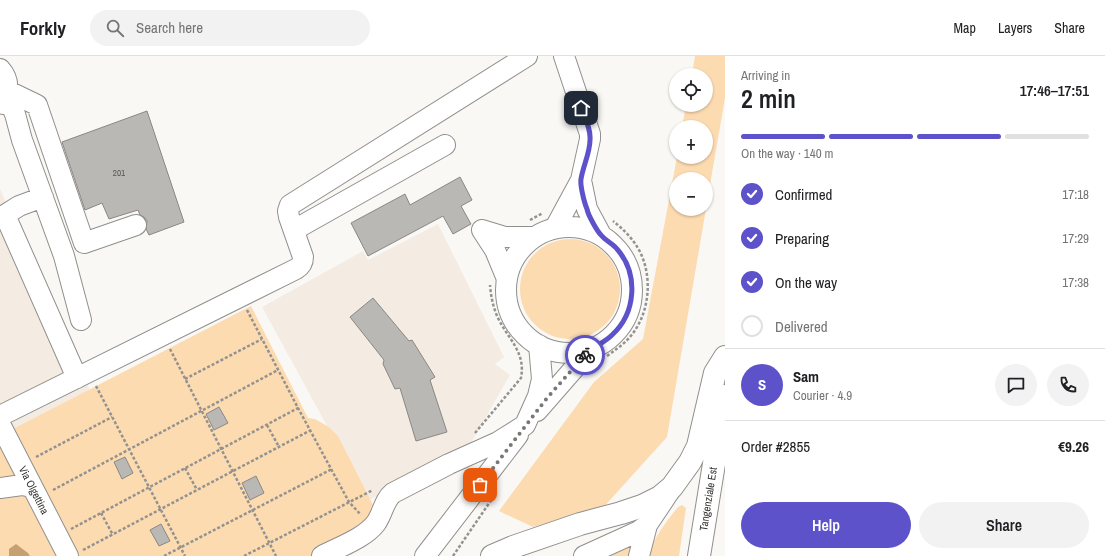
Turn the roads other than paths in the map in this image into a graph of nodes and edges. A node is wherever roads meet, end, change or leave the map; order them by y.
1 (527, 56) edge
2 (564, 56) edge
3 (3, 83) edge
4 (0, 115) edge
5 (22, 140) junction
6 (445, 145) dead end
7 (581, 180) junction
8 (42, 197) junction
9 (2, 216) edge
10 (550, 220) junction
11 (136, 226) dead end
12 (531, 229) junction
13 (294, 230) junction
14 (601, 235) junction
15 (498, 280) junction
16 (81, 320) dead end
17 (539, 345) junction
18 (592, 348) junction
19 (725, 356) edge
20 (86, 381) junction
21 (725, 396) edge
22 (0, 418) edge
23 (0, 424) edge
24 (525, 425) junction
25 (672, 487) junction
26 (0, 488) edge
27 (41, 489) junction
28 (647, 525) junction
29 (76, 551) edge
30 (322, 556) edge
31 (425, 556) edge
32 (492, 556) edge
33 (584, 556) edge
34 (639, 556) edge
35 (698, 556) edge

1 - 13 street
2 - 7 street
3 - 5 street
3 - 11 street
4 - 5 street
5 - 8 street
6 - 13 street
7 - 10 street
7 - 14 street
8 - 9 street
8 - 16 street
9 - 20 street
10 - 12 street
10 - 14 street
12 - 15 street
12 - 15 street
13 - 20 street
14 - 18 street
15 - 17 street
17 - 18 street
17 - 24 street
18 - 24 street
19 - 25 highway
20 - 22 street
21 - 35 highway, Tangenziale Est
23 - 27 street, Via Olgettina
24 - 30 street
24 - 31 street
25 - 28 street
25 - 32 highway
26 - 27 street
27 - 29 street, Via Olgettina
28 - 33 street
28 - 34 street

